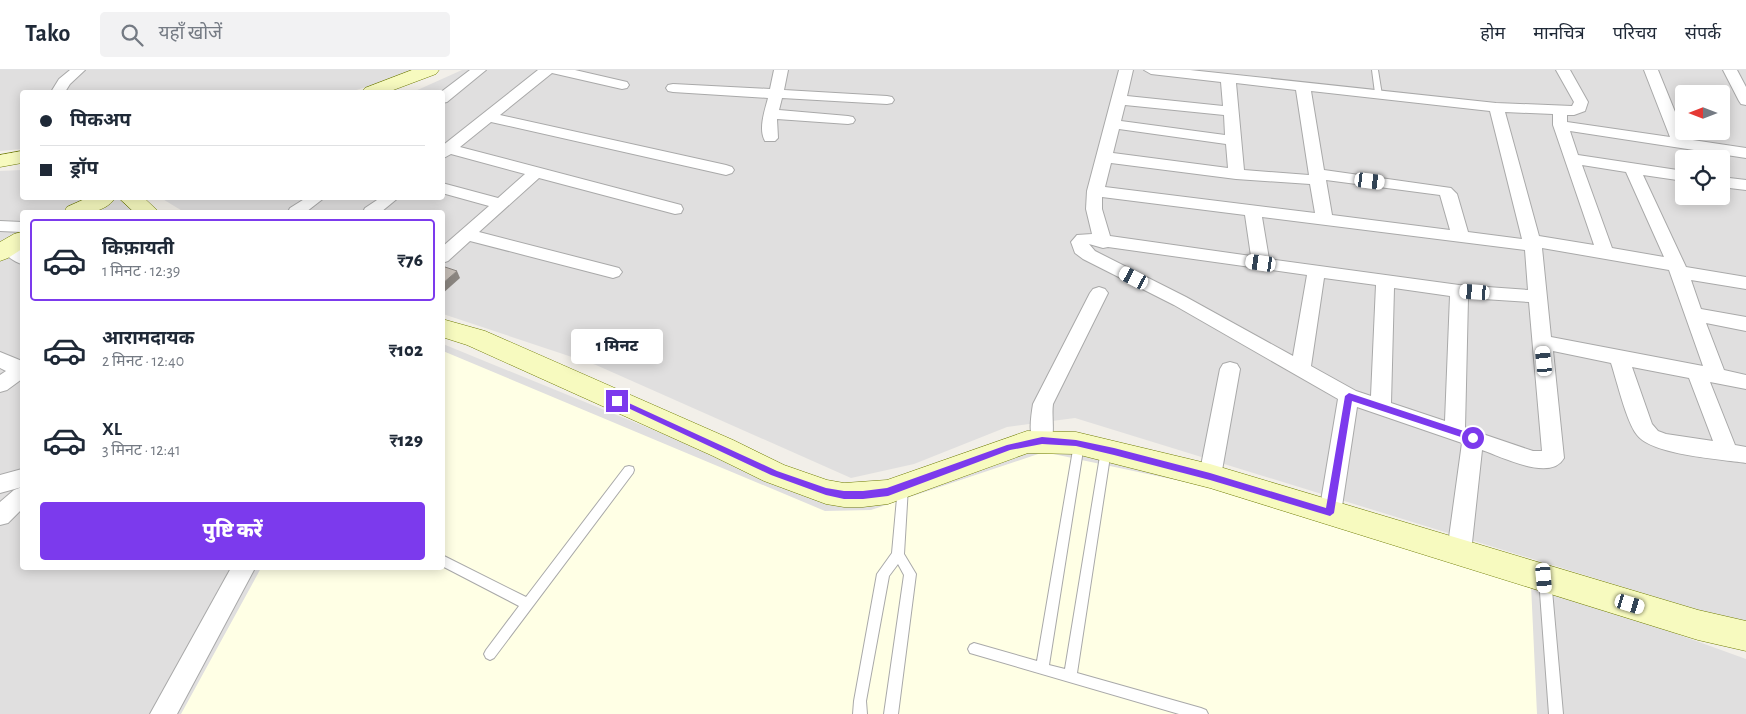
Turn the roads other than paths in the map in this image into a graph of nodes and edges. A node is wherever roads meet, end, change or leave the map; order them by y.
1 (78, 70) edge
2 (429, 70) edge
3 (450, 70) edge
4 (479, 70) edge
5 (547, 70) edge
6 (557, 70) edge
7 (781, 70) edge
8 (1126, 70) edge
9 (1152, 70) edge
10 (1375, 70) edge
11 (1563, 70) edge
12 (1651, 70) edge
13 (1730, 70) edge
14 (1228, 78) junction
15 (622, 85) dead end
16 (1303, 86) junction
17 (673, 88) dead end
18 (59, 90) edge
19 (377, 90) edge
20 (403, 90) edge
21 (1379, 93) junction
22 (776, 94) junction
23 (445, 97) edge
24 (886, 100) dead end
25 (1120, 100) junction
26 (1746, 101) edge
27 (1496, 107) junction
28 (1229, 111) junction
29 (771, 114) junction
30 (490, 117) junction
31 (1560, 119) junction
32 (848, 120) dead end
33 (1112, 124) junction
34 (770, 138) dead end
35 (1232, 140) junction
36 (1680, 143) junction
37 (446, 152) edge
38 (1746, 153) edge
39 (1104, 157) junction
40 (1572, 159) junction
41 (1633, 169) junction
42 (726, 170) dead end
43 (535, 173) junction
44 (1236, 174) junction
45 (1675, 175) edge
46 (1318, 177) junction
47 (1730, 183) edge
48 (1746, 185) edge
49 (445, 189) edge
50 (1095, 191) junction
51 (100, 200) edge
52 (133, 200) edge
53 (313, 200) edge
54 (387, 200) edge
55 (501, 204) junction
56 (675, 209) dead end
57 (79, 210) edge
58 (145, 210) edge
59 (299, 210) edge
60 (374, 210) edge
61 (1253, 212) junction
62 (1324, 220) junction
63 (20, 230) edge
64 (468, 235) junction
65 (1460, 236) junction
66 (1103, 243) junction
67 (1531, 243) junction
68 (11, 245) edge
69 (1605, 253) junction
70 (445, 254) edge
71 (1261, 263) junction
72 (1677, 268) junction
73 (613, 272) dead end
74 (1316, 272) junction
75 (1385, 281) junction
76 (1746, 283) edge
77 (1459, 291) junction
78 (1099, 293) dead end
79 (1539, 297) junction
80 (1694, 314) junction
81 (1746, 324) edge
82 (445, 329) edge
83 (1542, 342) junction
84 (1619, 356) junction
85 (0, 359) edge
86 (20, 368) edge
87 (1301, 368) junction
88 (1230, 369) dead end
89 (20, 370) edge
90 (1707, 374) junction
91 (1746, 382) edge
92 (0, 385) edge
93 (1349, 396) junction
94 (1381, 407) junction
95 (1464, 434) junction
96 (1042, 441) junction
97 (1092, 447) junction
98 (1736, 453) edge
99 (629, 470) dead end
100 (1210, 476) junction
101 (20, 479) edge
102 (0, 484) edge
103 (903, 486) junction
104 (20, 498) edge
105 (1330, 513) junction
106 (0, 516) edge
107 (1459, 552) junction
108 (898, 554) junction
109 (445, 562) edge
110 (242, 570) edge
111 (1544, 578) junction
112 (528, 604) junction
113 (1746, 636) edge
114 (974, 649) dead end
115 (490, 654) dead end
116 (1042, 669) junction
117 (1070, 677) junction
118 (163, 714) edge
119 (860, 714) edge
120 (891, 714) edge
121 (1201, 714) edge
122 (1556, 714) edge

1 - 18 street
2 - 19 street
3 - 20 street
4 - 23 street
5 - 30 street
6 - 15 street
7 - 22 street
8 - 25 street
9 - 14 street
10 - 21 lane
11 - 31 street
12 - 36 street
13 - 26 street
14 - 16 street
14 - 28 street
16 - 21 street
16 - 46 street
17 - 22 street
21 - 27 street
22 - 24 street
22 - 29 street
25 - 28 street
25 - 33 street
27 - 31 street
27 - 67 street
28 - 35 street
29 - 32 street
29 - 34 street
30 - 37 street
30 - 42 street
31 - 36 street
31 - 40 street
33 - 35 street
33 - 39 street
35 - 44 street
36 - 38 street
37 - 43 street
39 - 44 street
39 - 50 street
40 - 41 street
40 - 69 street
41 - 45 street
41 - 72 street
43 - 55 street
43 - 56 street
44 - 46 street
46 - 62 street
46 - 65 street
47 - 48 street
49 - 55 street
50 - 61 street
50 - 66 street
51 - 57 street
52 - 58 street
53 - 59 street
54 - 60 street
55 - 64 street
61 - 62 street
61 - 71 street
62 - 65 street
63 - 68 street
64 - 70 street
64 - 73 street
65 - 67 street
66 - 71 street
66 - 87 street
67 - 69 street
67 - 79 street
69 - 72 street
71 - 74 street
72 - 76 street
72 - 80 street
74 - 75 street
74 - 87 street
75 - 77 street
75 - 94 street
77 - 79 street
77 - 95 street
78 - 96 street
79 - 83 street
80 - 81 street
80 - 90 street
82 - 103 street
83 - 84 street
83 - 95 street
84 - 90 street
84 - 98 street
85 - 86 street
87 - 93 street
88 - 100 street
89 - 92 street
90 - 91 street
90 - 98 street
93 - 94 street
93 - 105 street
94 - 95 street
95 - 107 street
96 - 97 street
96 - 103 street
97 - 100 street
97 - 116 lane
97 - 117 lane
99 - 112 lane
100 - 105 street
101 - 102 street
103 - 108 lane
104 - 106 street
105 - 107 street
107 - 111 street
108 - 119 lane
108 - 120 lane
109 - 112 lane
110 - 118 street
111 - 113 street
111 - 122 lane
112 - 115 lane
114 - 116 lane
116 - 117 lane
117 - 121 lane

